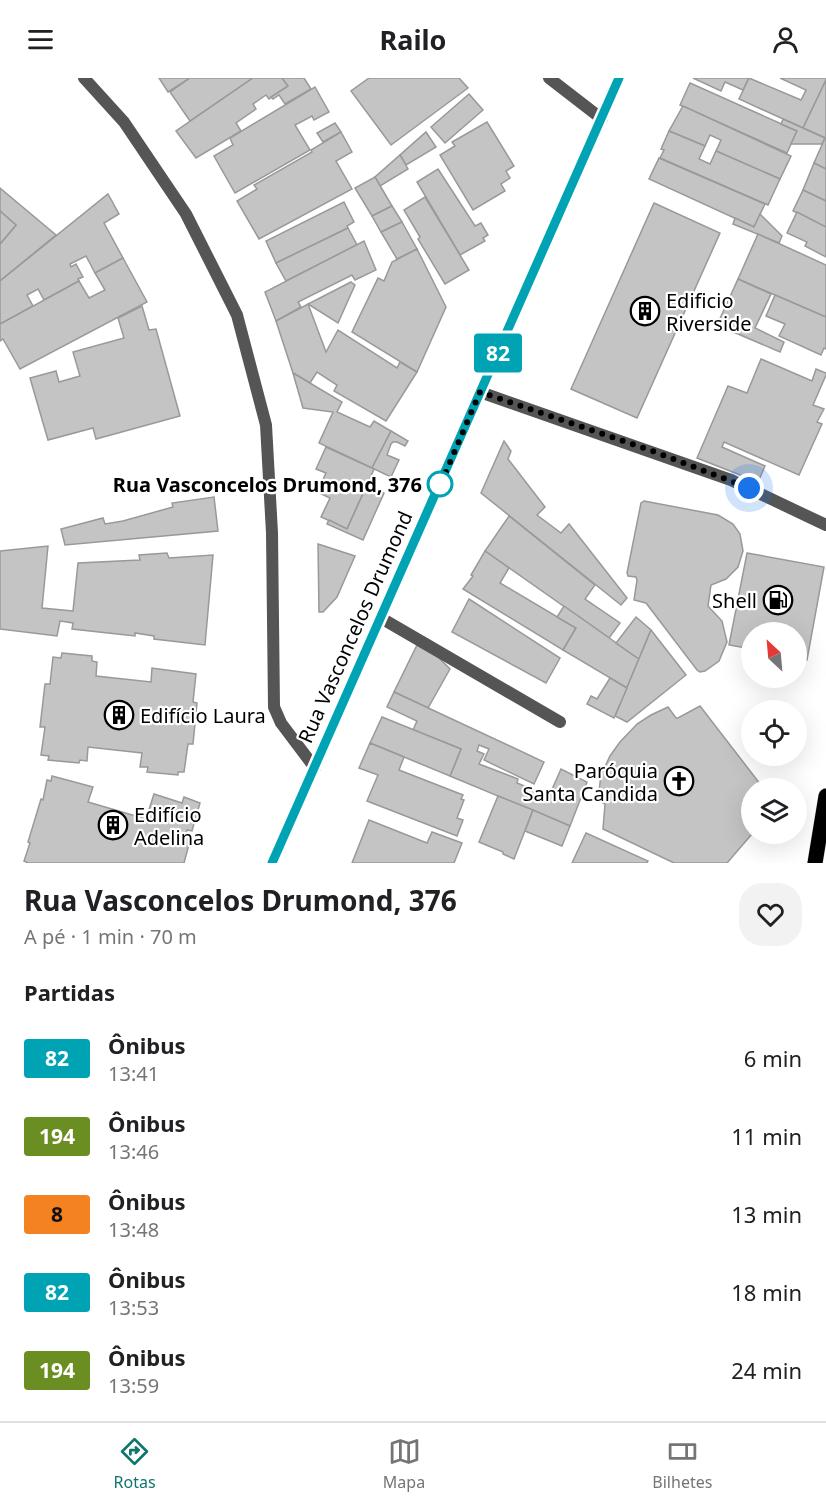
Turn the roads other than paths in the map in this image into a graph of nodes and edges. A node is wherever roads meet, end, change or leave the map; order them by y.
1 (84, 78) edge
2 (549, 78) edge
3 (619, 78) edge
4 (602, 119) junction
5 (480, 392) junction
6 (826, 525) edge
7 (381, 618) junction
8 (560, 722) dead end
9 (315, 768) junction
10 (826, 796) edge
11 (272, 863) edge
12 (815, 863) edge

1 - 9 street
2 - 4 street
3 - 4 street, Rua Vasconcelos Drumond
4 - 5 street, Rua Vasconcelos Drumond
5 - 6 street
5 - 7 street, Rua Vasconcelos Drumond
7 - 8 street
7 - 9 street, Rua Vasconcelos Drumond
9 - 11 street, Rua Vasconcelos Drumond
10 - 12 main road

